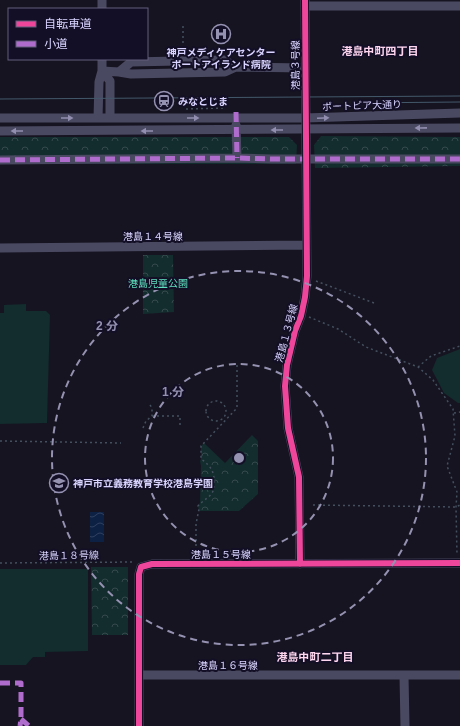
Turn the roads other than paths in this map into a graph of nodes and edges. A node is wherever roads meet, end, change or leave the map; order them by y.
1 (305, 3) edge
2 (460, 6) edge
3 (102, 60) edge
4 (305, 68) junction
5 (102, 71) junction
6 (236, 112) dead end
7 (460, 113) edge
8 (0, 118) edge
9 (98, 118) junction
10 (110, 118) junction
11 (305, 118) junction
12 (460, 128) edge
13 (305, 130) junction
14 (0, 131) edge
15 (237, 158) junction
16 (460, 159) edge
17 (0, 160) edge
18 (306, 245) junction
19 (0, 248) edge
20 (458, 563) edge
21 (300, 564) junction
22 (140, 676) junction
23 (404, 676) junction
24 (460, 676) edge
25 (139, 726) edge
26 (405, 726) edge

1 - 2 street
1 - 4 street, 港島３号線
3 - 5 street
4 - 5 street
4 - 11 street, 港島３号線
5 - 9 street
5 - 10 street
6 - 15 street
11 -> 7 street, ポートピア大通り
8 -> 9 street, ポートピア大通り
9 - 10 street, ポートピア大通り
10 -> 11 street, ポートピア大通り
11 - 13 street, 港島３号線
12 -> 13 street
13 -> 14 street
13 - 18 street, 港島１３号線
15 - 16 street
15 - 17 street
18 - 19 street, 港島１４号線
18 - 21 street, 港島１３号線
20 - 21 street, 港島１５号線
21 - 22 street, 港島１５号線
22 - 23 street, 港島１６号線
22 - 25 street, 港島１５号線
23 - 24 street, 港島１６号線
23 - 26 street

